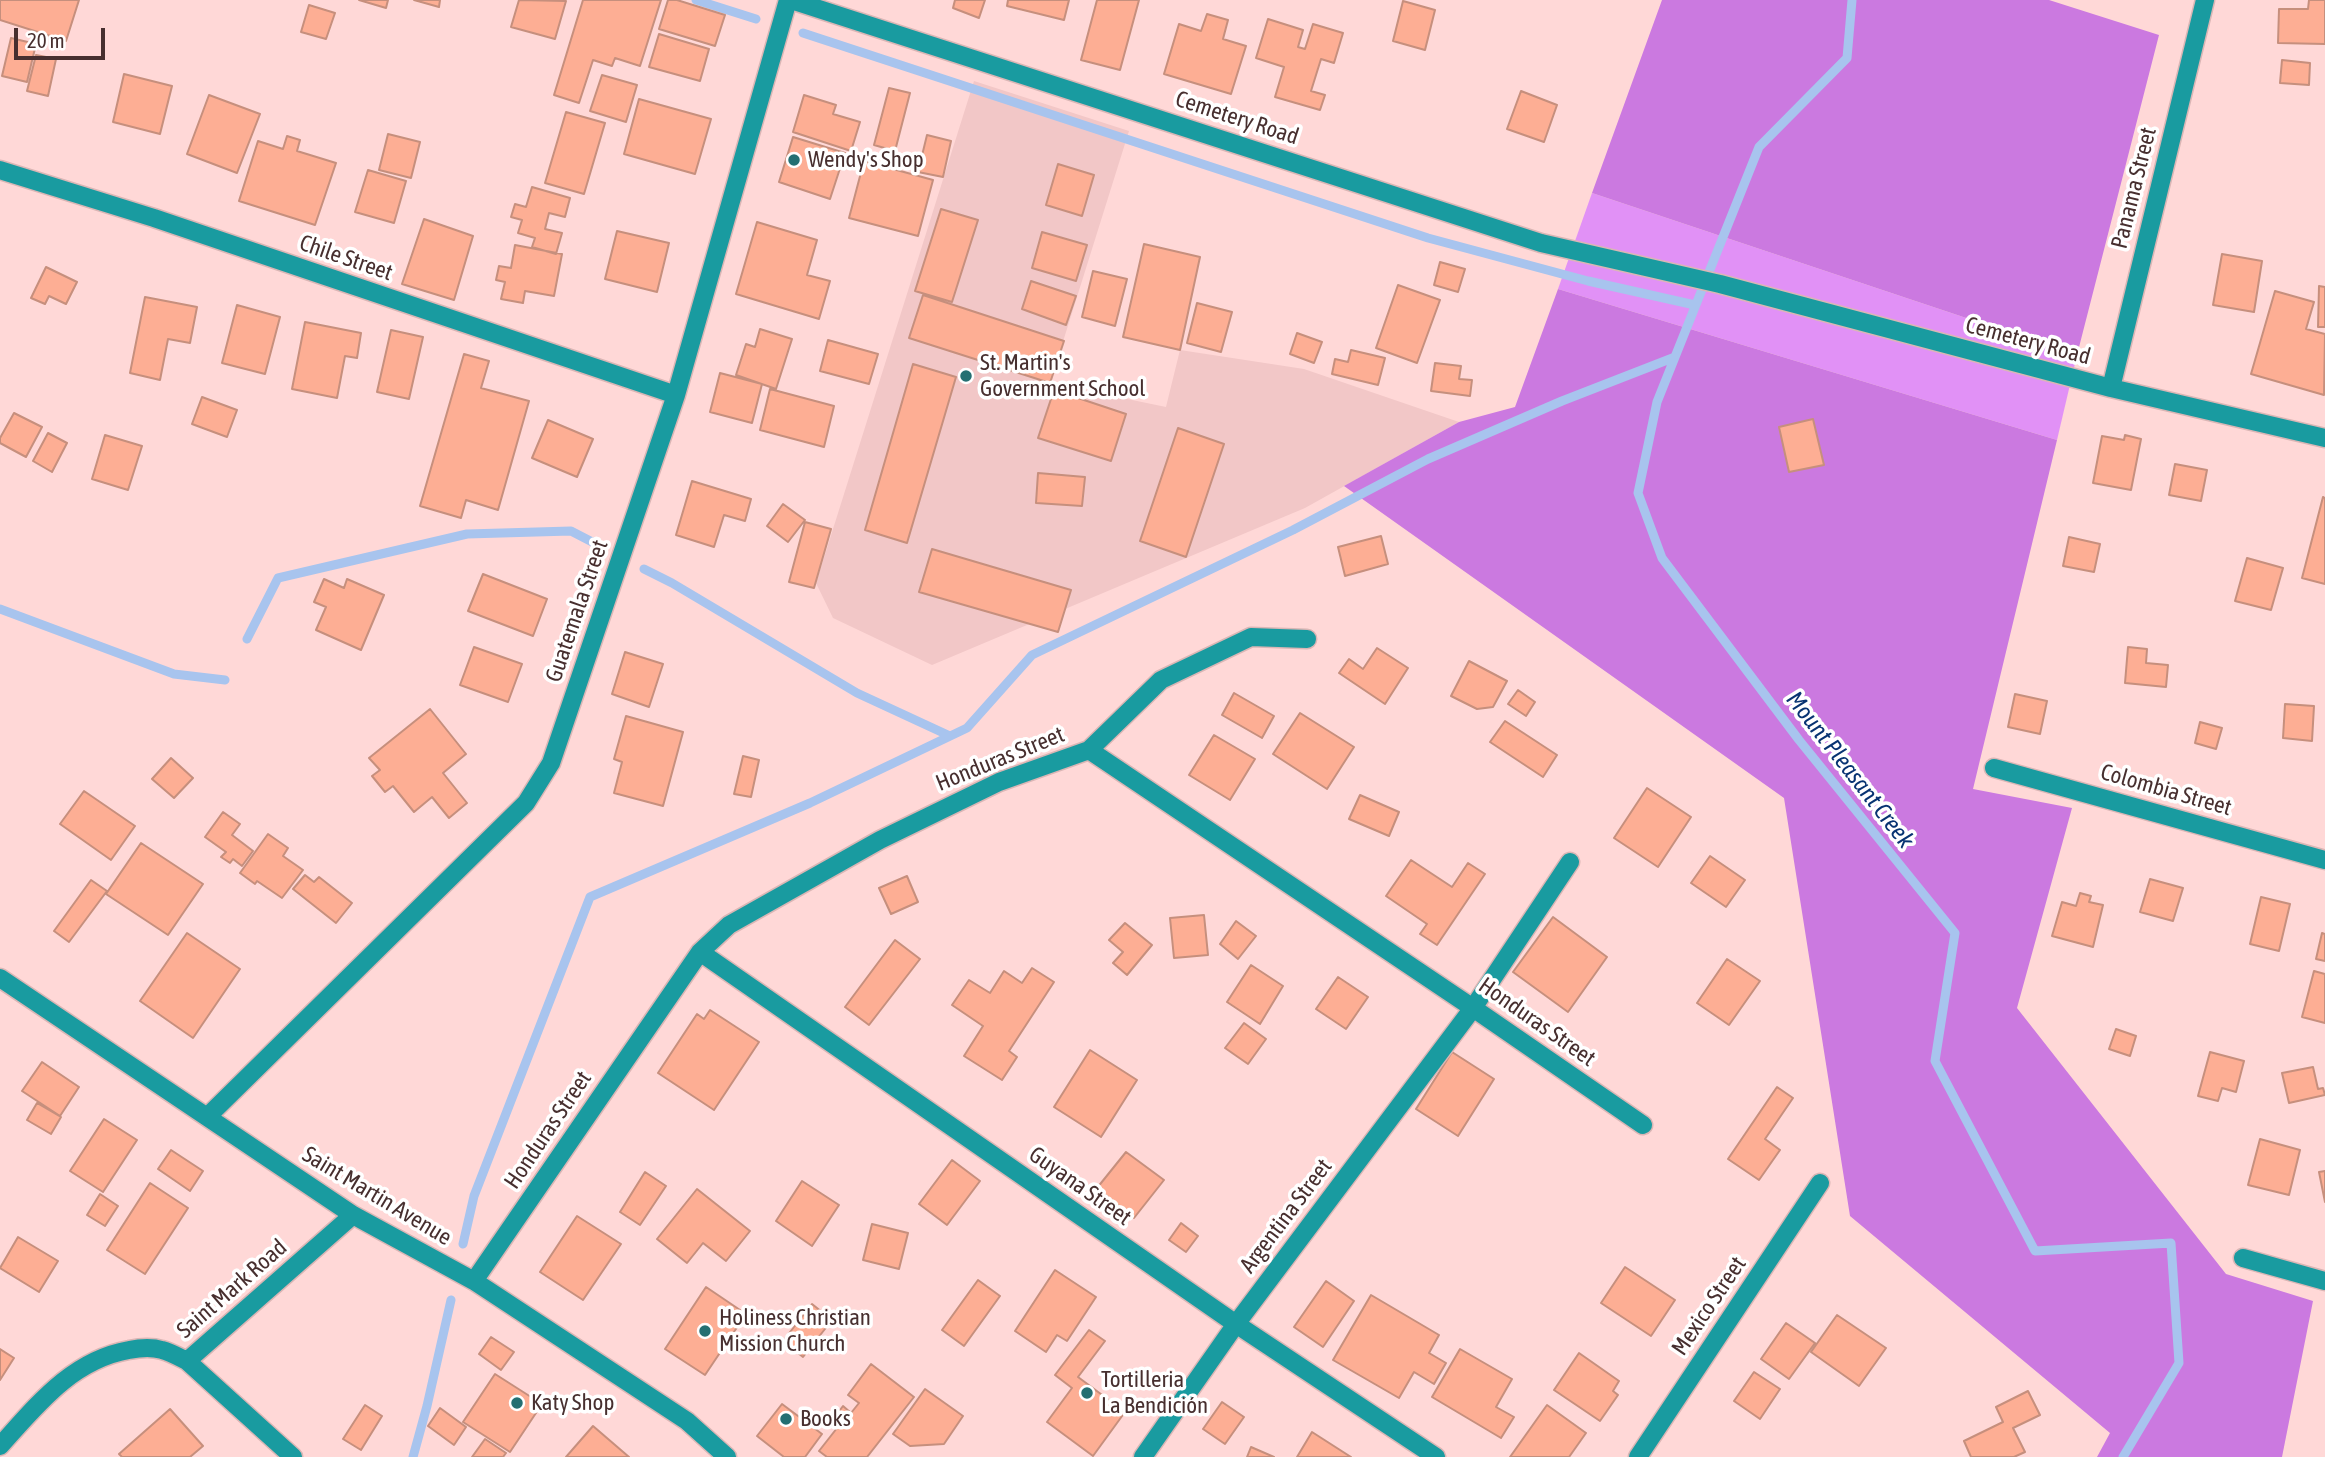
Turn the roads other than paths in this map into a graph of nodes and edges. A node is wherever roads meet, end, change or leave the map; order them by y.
1 (789, 0) edge
2 (2205, 0) edge
3 (0, 170) edge
4 (2110, 388) junction
5 (676, 395) junction
6 (2325, 439) edge
7 (1307, 639) dead end
8 (1088, 750) junction
9 (1994, 768) dead end
10 (2325, 860) edge
11 (1570, 862) dead end
12 (700, 952) junction
13 (0, 978) edge
14 (1473, 1007) junction
15 (207, 1117) junction
16 (1643, 1125) dead end
17 (1820, 1182) dead end
18 (353, 1215) junction
19 (2243, 1258) dead end
20 (2325, 1280) edge
21 (474, 1281) junction
22 (1236, 1324) junction
23 (187, 1361) junction
24 (0, 1446) edge
25 (293, 1457) edge
26 (727, 1457) edge
27 (1143, 1457) edge
28 (1436, 1457) edge
29 (1638, 1457) edge

1 - 4 street, Cemetery Road
1 - 5 street, Guatemala Street
2 - 4 street, Panama Street
3 - 5 street, Chile Street
4 - 6 street, Cemetery Road
5 - 15 street, Guatemala Street
7 - 8 street
8 - 12 street, Honduras Street
8 - 14 street, Honduras Street
9 - 10 street, Colombia Street
11 - 14 street, Argentina Street
12 - 21 street, Honduras Street
12 - 22 street, Guyana Street
13 - 15 street, Saint Martin Avenue
14 - 16 street, Honduras Street
14 - 22 street, Argentina Street
15 - 18 street, Saint Martin Avenue
17 - 29 street, Mexico Street
18 - 21 street, Saint Martin Avenue
18 - 23 street, Saint Mark Road
19 - 20 street
21 - 26 street, Saint Martin Avenue
22 - 27 street, Argentina Street
22 - 28 street, Guyana Street
23 - 24 street, Saint Mark Road
23 - 25 street

